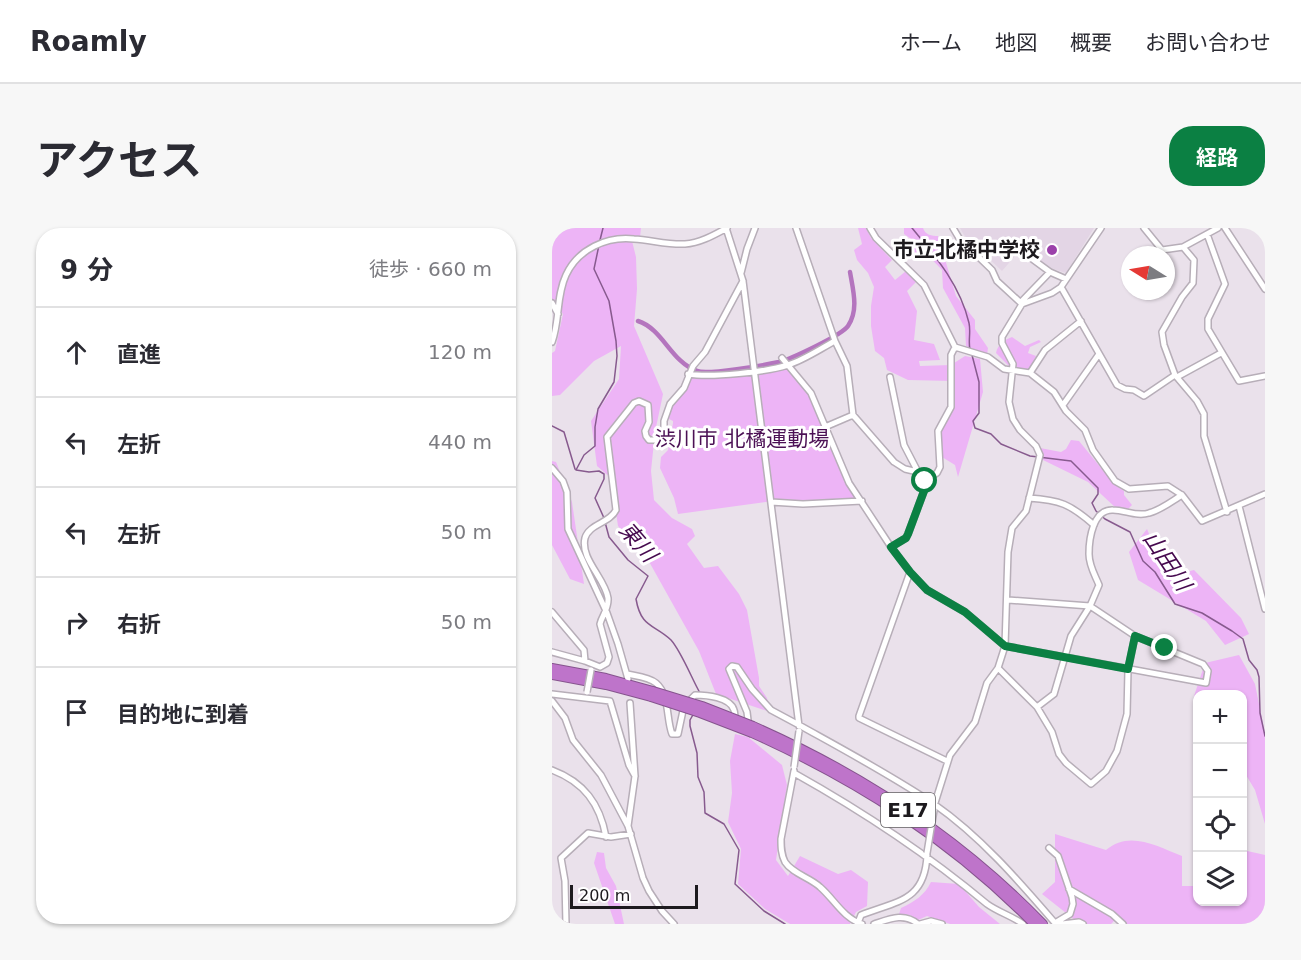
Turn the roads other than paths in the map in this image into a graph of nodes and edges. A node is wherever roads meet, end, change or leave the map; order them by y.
1 (727, 228) edge
2 (755, 228) edge
3 (796, 228) edge
4 (870, 228) edge
5 (953, 228) edge
6 (1101, 228) edge
7 (1144, 228) edge
8 (1218, 228) edge
9 (1225, 228) edge
10 (1207, 234) junction
11 (1183, 247) junction
12 (1020, 249) dead end
13 (1050, 272) junction
14 (741, 273) junction
15 (1066, 279) junction
16 (743, 281) junction
17 (1061, 287) junction
18 (1265, 289) edge
19 (552, 303) edge
20 (1022, 303) junction
21 (558, 314) junction
22 (1081, 321) junction
23 (552, 342) edge
24 (835, 342) junction
25 (955, 347) junction
26 (1221, 353) junction
27 (1099, 354) junction
28 (782, 358) dead end
29 (788, 365) junction
30 (754, 367) junction
31 (1013, 372) junction
32 (689, 373) junction
33 (1030, 373) junction
34 (1176, 376) junction
35 (1265, 376) edge
36 (890, 377) dead end
37 (1063, 405) junction
38 (853, 415) junction
39 (825, 427) junction
40 (552, 468) edge
41 (918, 472) junction
42 (925, 481) junction
43 (1265, 494) edge
44 (1182, 495) junction
45 (1029, 498) junction
46 (862, 501) junction
47 (771, 502) junction
48 (1239, 506) junction
49 (1227, 512) junction
50 (1094, 525) junction
51 (891, 547) junction
52 (910, 572) junction
53 (1008, 600) junction
54 (1090, 606) junction
55 (1265, 609) edge
56 (552, 612) edge
57 (607, 613) junction
58 (1135, 636) junction
59 (1005, 646) junction
60 (552, 652) edge
61 (1066, 657) junction
62 (585, 661) junction
63 (552, 668) edge
64 (592, 668) junction
65 (998, 668) junction
66 (1128, 669) junction
67 (552, 675) edge
68 (552, 694) edge
69 (652, 694) junction
70 (586, 695) junction
71 (552, 701) edge
72 (630, 703) dead end
73 (1037, 707) junction
74 (799, 728) junction
75 (752, 730) junction
76 (947, 762) junction
77 (552, 770) edge
78 (794, 770) junction
79 (635, 776) junction
80 (934, 807) junction
81 (628, 826) junction
82 (631, 834) junction
83 (606, 837) junction
84 (1049, 848) dead end
85 (927, 854) junction
86 (1068, 889) junction
87 (860, 923) edge
88 (566, 924) edge
89 (674, 924) edge
90 (874, 924) edge
91 (919, 924) edge
92 (942, 924) edge
93 (1023, 924) edge
94 (1034, 924) edge
95 (1043, 924) edge
96 (1059, 924) edge
97 (1083, 924) edge
98 (1123, 924) edge

1 - 14 street
1 - 21 street
2 - 14 street
3 - 24 street
4 - 25 street
5 - 20 street
6 - 15 street
7 - 11 street
8 - 10 street
9 - 18 street
10 - 11 street
10 - 26 street
11 - 34 street
12 - 13 street
13 - 15 street
13 - 20 street
14 - 16 street
15 - 17 street
16 - 30 street
16 - 32 street
17 - 20 street
17 - 22 street
19 - 21 street
20 - 31 street
21 - 23 street
22 - 27 street
22 - 33 street
24 - 29 street
24 - 38 street
25 - 31 street
25 - 42 street
26 - 34 street
26 - 35 street
27 - 34 street
27 - 37 street
28 - 29 street
29 - 30 street
29 - 39 street
30 - 32 street
30 - 47 street
31 - 33 street
31 - 45 street
32 - 57 street
33 - 37 street
34 - 49 street
36 - 41 street
37 - 44 street
38 - 39 street
38 - 41 street
39 - 46 street
40 - 57 street
41 - 42 street
42 - 51 street
43 - 48 street
44 - 49 street
44 - 50 street
45 - 50 street
45 - 53 street
46 - 47 street
46 - 51 street
47 - 74 street
48 - 49 street
48 - 55 street
50 - 54 street
51 - 52 street
52 - 59 street
52 - 76 street
53 - 54 street
53 - 59 street
54 - 58 street
54 - 61 street
56 - 62 street
57 - 64 street
57 - 74 street
58 - 66 street
58 - 66 street
59 - 61 street
59 - 65 street
60 - 62 street
61 - 66 street
61 - 73 street
62 - 64 street
63 - 69 highway, E17
64 - 70 street, bridge
65 - 73 street
65 - 76 street
66 - 73 street
67 - 69 highway, E17
68 - 70 street
69 - 75 highway, E17, bridge
70 - 79 street
71 - 81 street
72 - 79 street
74 - 78 street, bridge
74 - 80 street
75 - 94 highway, E17
75 - 95 highway, E17
76 - 80 street
77 - 83 street
78 - 85 street
78 - 87 street
79 - 81 street
80 - 85 street, bridge
80 - 96 street
81 - 82 street
82 - 83 street
82 - 89 street
83 - 88 street
84 - 86 street
85 - 87 street
85 - 93 street
86 - 96 street
86 - 98 street
90 - 91 street
91 - 92 street
96 - 97 street

